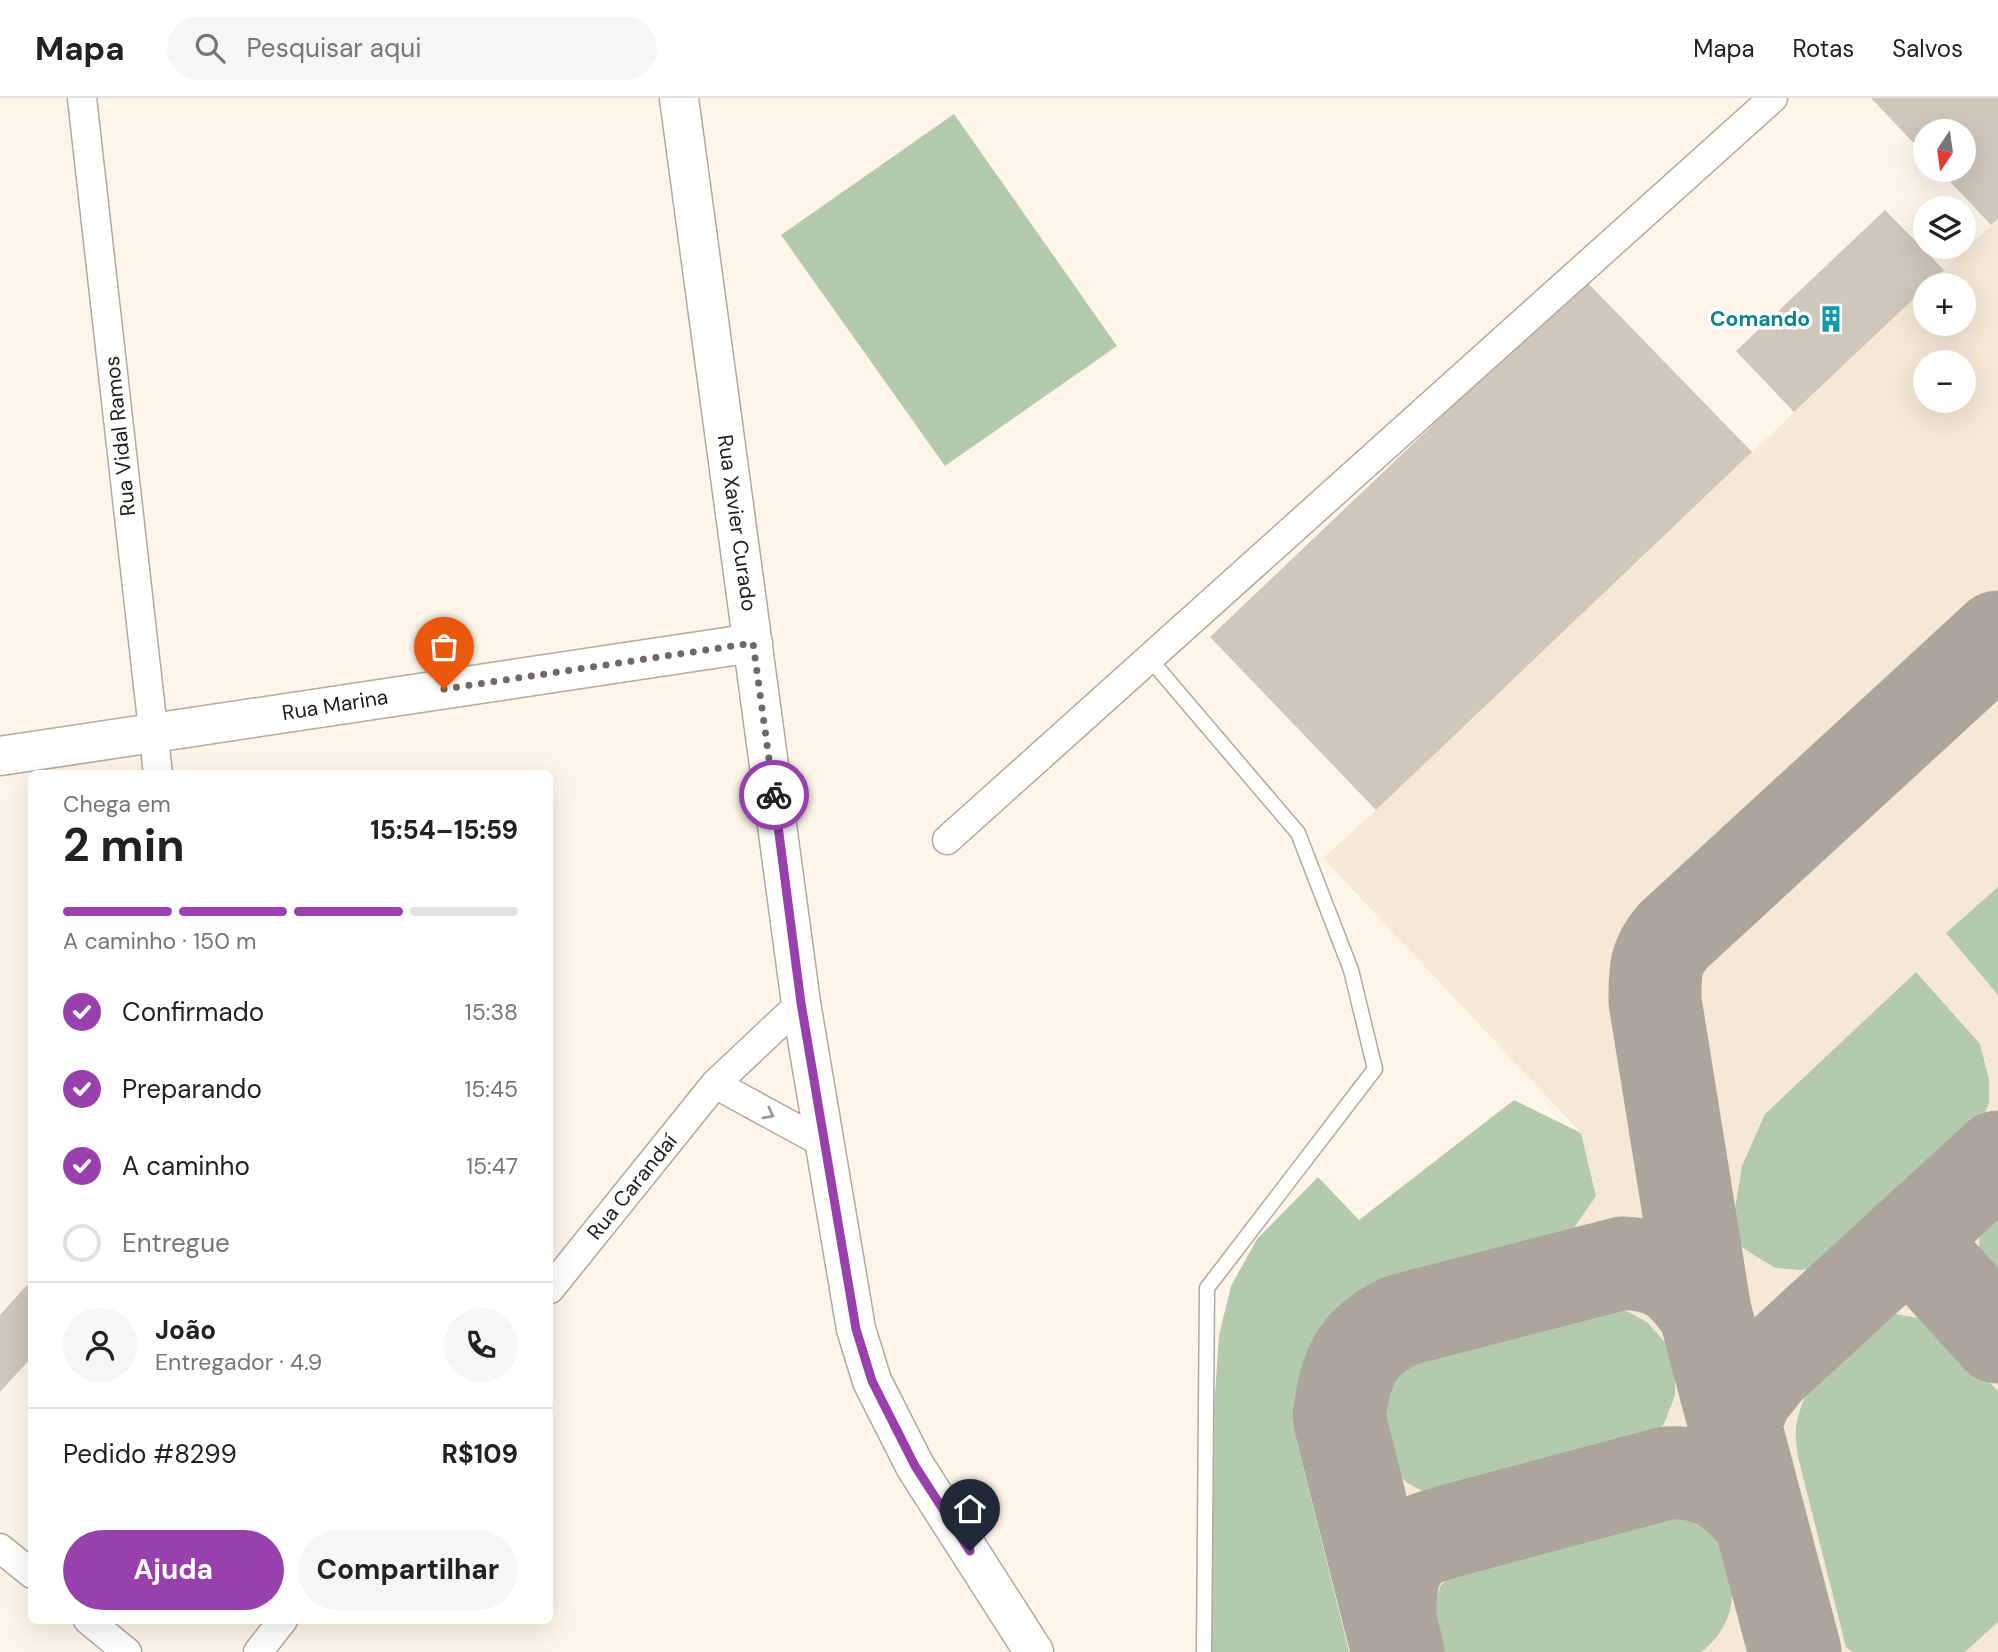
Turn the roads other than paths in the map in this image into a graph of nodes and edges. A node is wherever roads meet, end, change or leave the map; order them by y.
1 (82, 98) edge
2 (679, 98) edge
3 (1773, 98) edge
4 (753, 643) junction
5 (1149, 658) junction
6 (153, 733) junction
7 (0, 756) edge
8 (158, 770) edge
9 (947, 840) dead end
10 (801, 1003) junction
11 (715, 1084) junction
12 (823, 1143) junction
13 (553, 1285) edge
14 (0, 1548) edge
15 (28, 1571) edge
16 (93, 1624) edge
17 (280, 1624) edge
18 (127, 1652) edge
19 (258, 1652) edge
20 (1034, 1652) edge
21 (1204, 1652) edge

1 - 6 street, Rua Vidal Ramos
2 - 4 main road, Rua Xavier Curado
3 - 5 street
4 - 6 main road, Rua Marina
4 - 10 main road, Rua Xavier Curado
5 - 9 street
5 - 21 lane
6 - 7 main road, Rua Marina
6 - 8 street, Rua Vidal Ramos
10 - 11 street, Rua Carandaí
10 - 12 main road, Rua Xavier Curado
11 -> 12 street
11 - 13 street, Rua Carandaí
12 - 20 main road, Rua Xavier Curado
14 - 15 street
16 - 18 street
17 - 19 street

